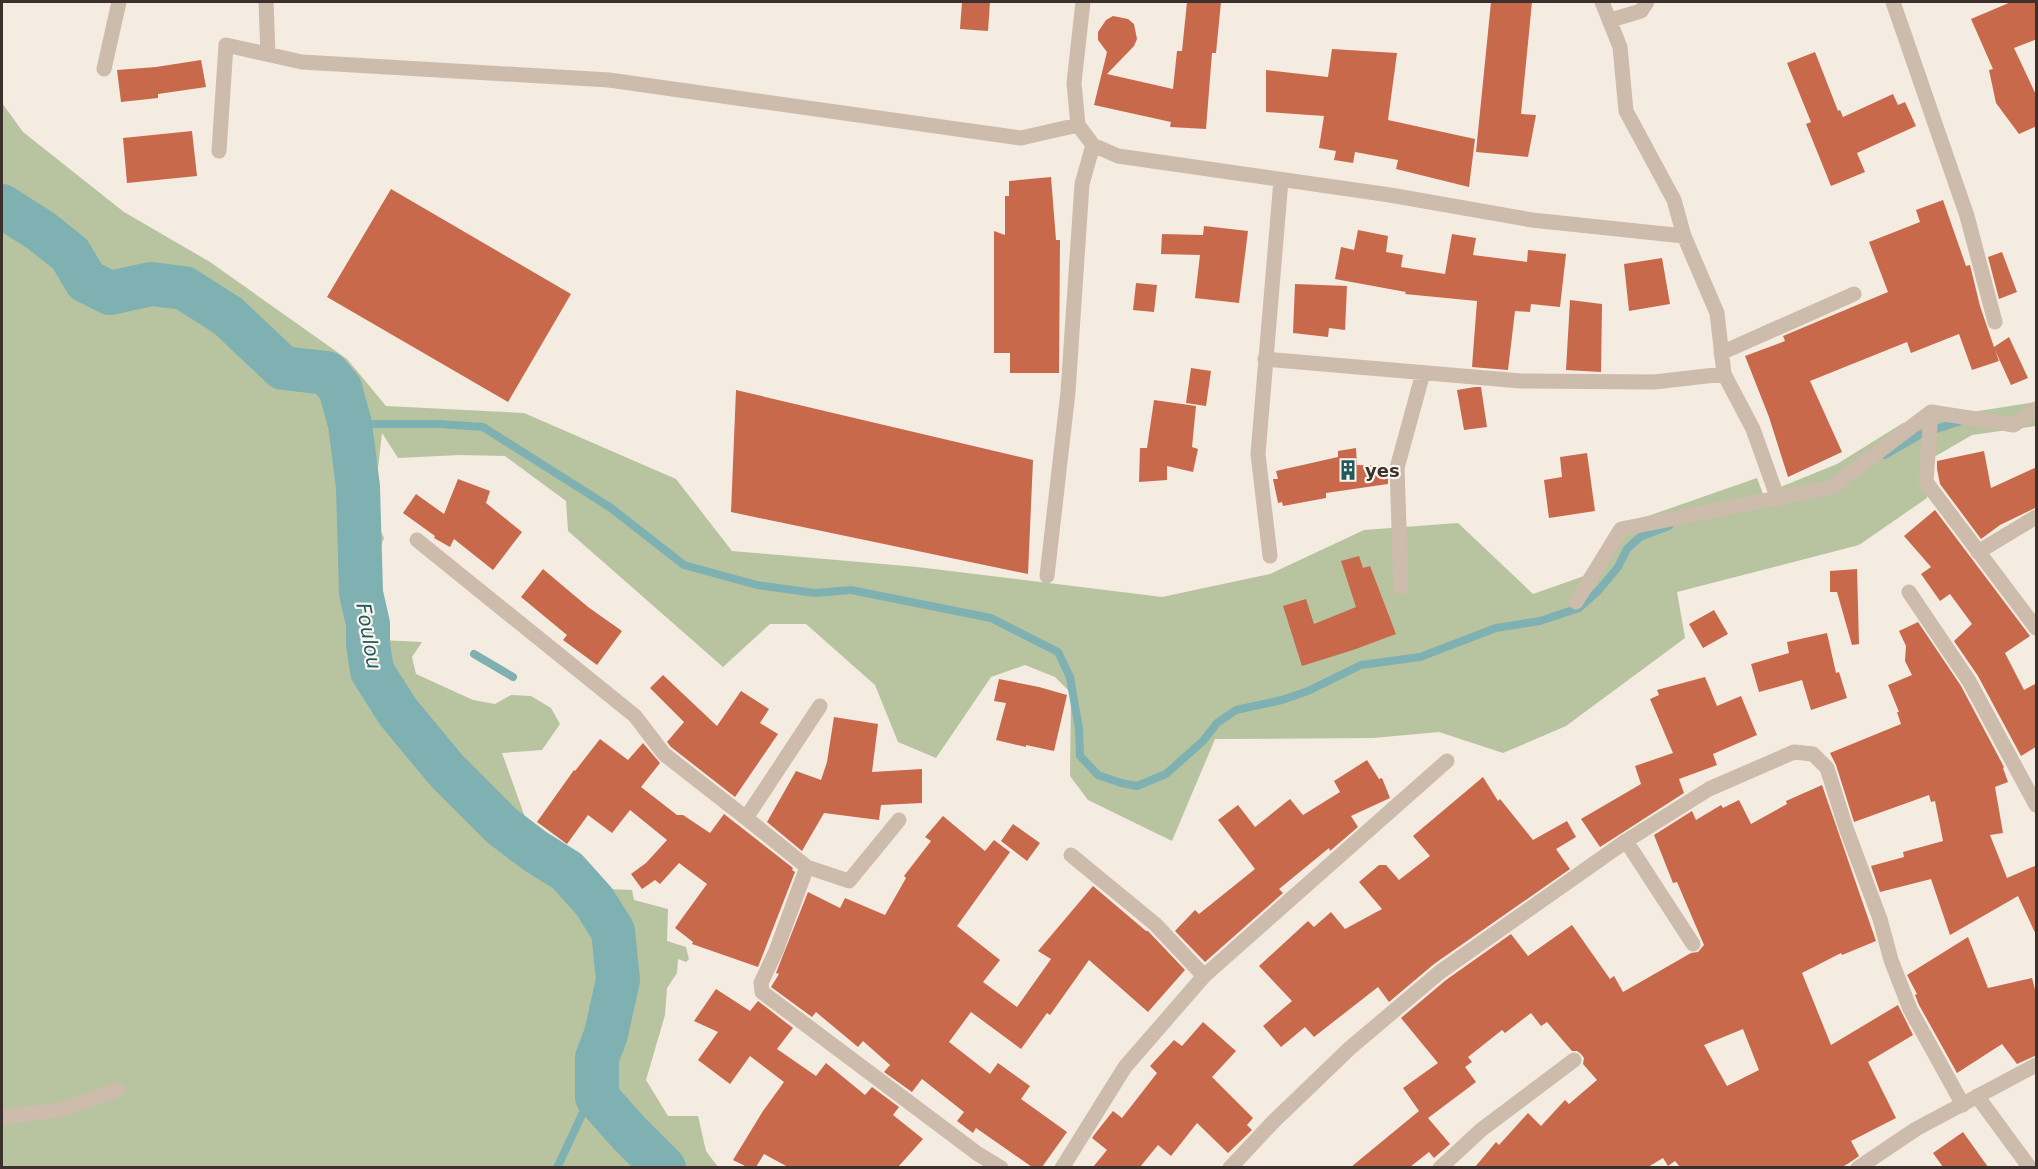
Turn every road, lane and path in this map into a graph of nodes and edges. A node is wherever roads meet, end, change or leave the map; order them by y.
1 (119, 2) edge
2 (266, 2) edge
3 (1083, 2) edge
4 (1602, 2) edge
5 (1647, 2) edge
6 (1893, 2) edge
7 (1611, 20) junction
8 (268, 54) junction
9 (104, 69) dead end
10 (1078, 125) junction
11 (1093, 145) junction
12 (219, 151) dead end
13 (1281, 180) junction
14 (1684, 236) junction
15 (1854, 294) dead end
16 (1995, 322) dead end
17 (1721, 353) junction
18 (1265, 359) junction
19 (1423, 373) junction
20 (1724, 374) junction
21 (2037, 409) edge
22 (1931, 412) junction
23 (1778, 499) junction
24 (2037, 518) edge
25 (417, 540) dead end
26 (1978, 552) junction
27 (1270, 556) dead end
28 (1047, 576) dead end
29 (1401, 587) dead end
30 (1909, 592) dead end
31 (1576, 602) dead end
32 (2037, 628) edge
33 (820, 706) dead end
34 (1447, 761) dead end
35 (2037, 805) edge
36 (746, 819) junction
37 (899, 820) dead end
38 (1626, 841) junction
39 (1071, 855) dead end
40 (807, 867) junction
41 (1693, 944) dead end
42 (1204, 976) junction
43 (1574, 1060) dead end
44 (2037, 1065) edge
45 (118, 1090) dead end
46 (1977, 1096) junction
47 (1963, 1105) junction
48 (2, 1117) edge
49 (978, 1154) junction
50 (969, 1167) edge
51 (1001, 1167) edge
52 (1062, 1167) edge
53 (1230, 1167) edge
54 (1440, 1167) edge
55 (1858, 1167) edge
56 (2030, 1167) edge

1 - 9 street
2 - 8 street
3 - 10 street
4 - 7 street
5 - 7 street
6 - 16 street
7 - 14 street
8 - 10 street
8 - 12 street
10 - 11 street
11 - 13 street
11 - 28 street
13 - 14 street
13 - 18 street
14 - 17 street
15 - 17 street
17 - 20 street
18 - 19 street
18 - 27 street
19 - 20 street
19 - 29 street
20 - 23 street
21 - 22 street
22 - 23 street
22 - 26 street
23 - 31 street
24 - 26 street
25 - 36 street
26 - 32 street
30 - 35 street
33 - 36 street
34 - 42 street
36 - 40 street
37 - 40 street
38 - 41 street
38 - 47 street
38 - 53 street
39 - 42 street
40 - 49 street
42 - 52 street
43 - 54 street
44 - 46 street
45 - 48 street
46 - 47 street
46 - 56 street
47 - 55 street
49 - 50 street
49 - 51 street

